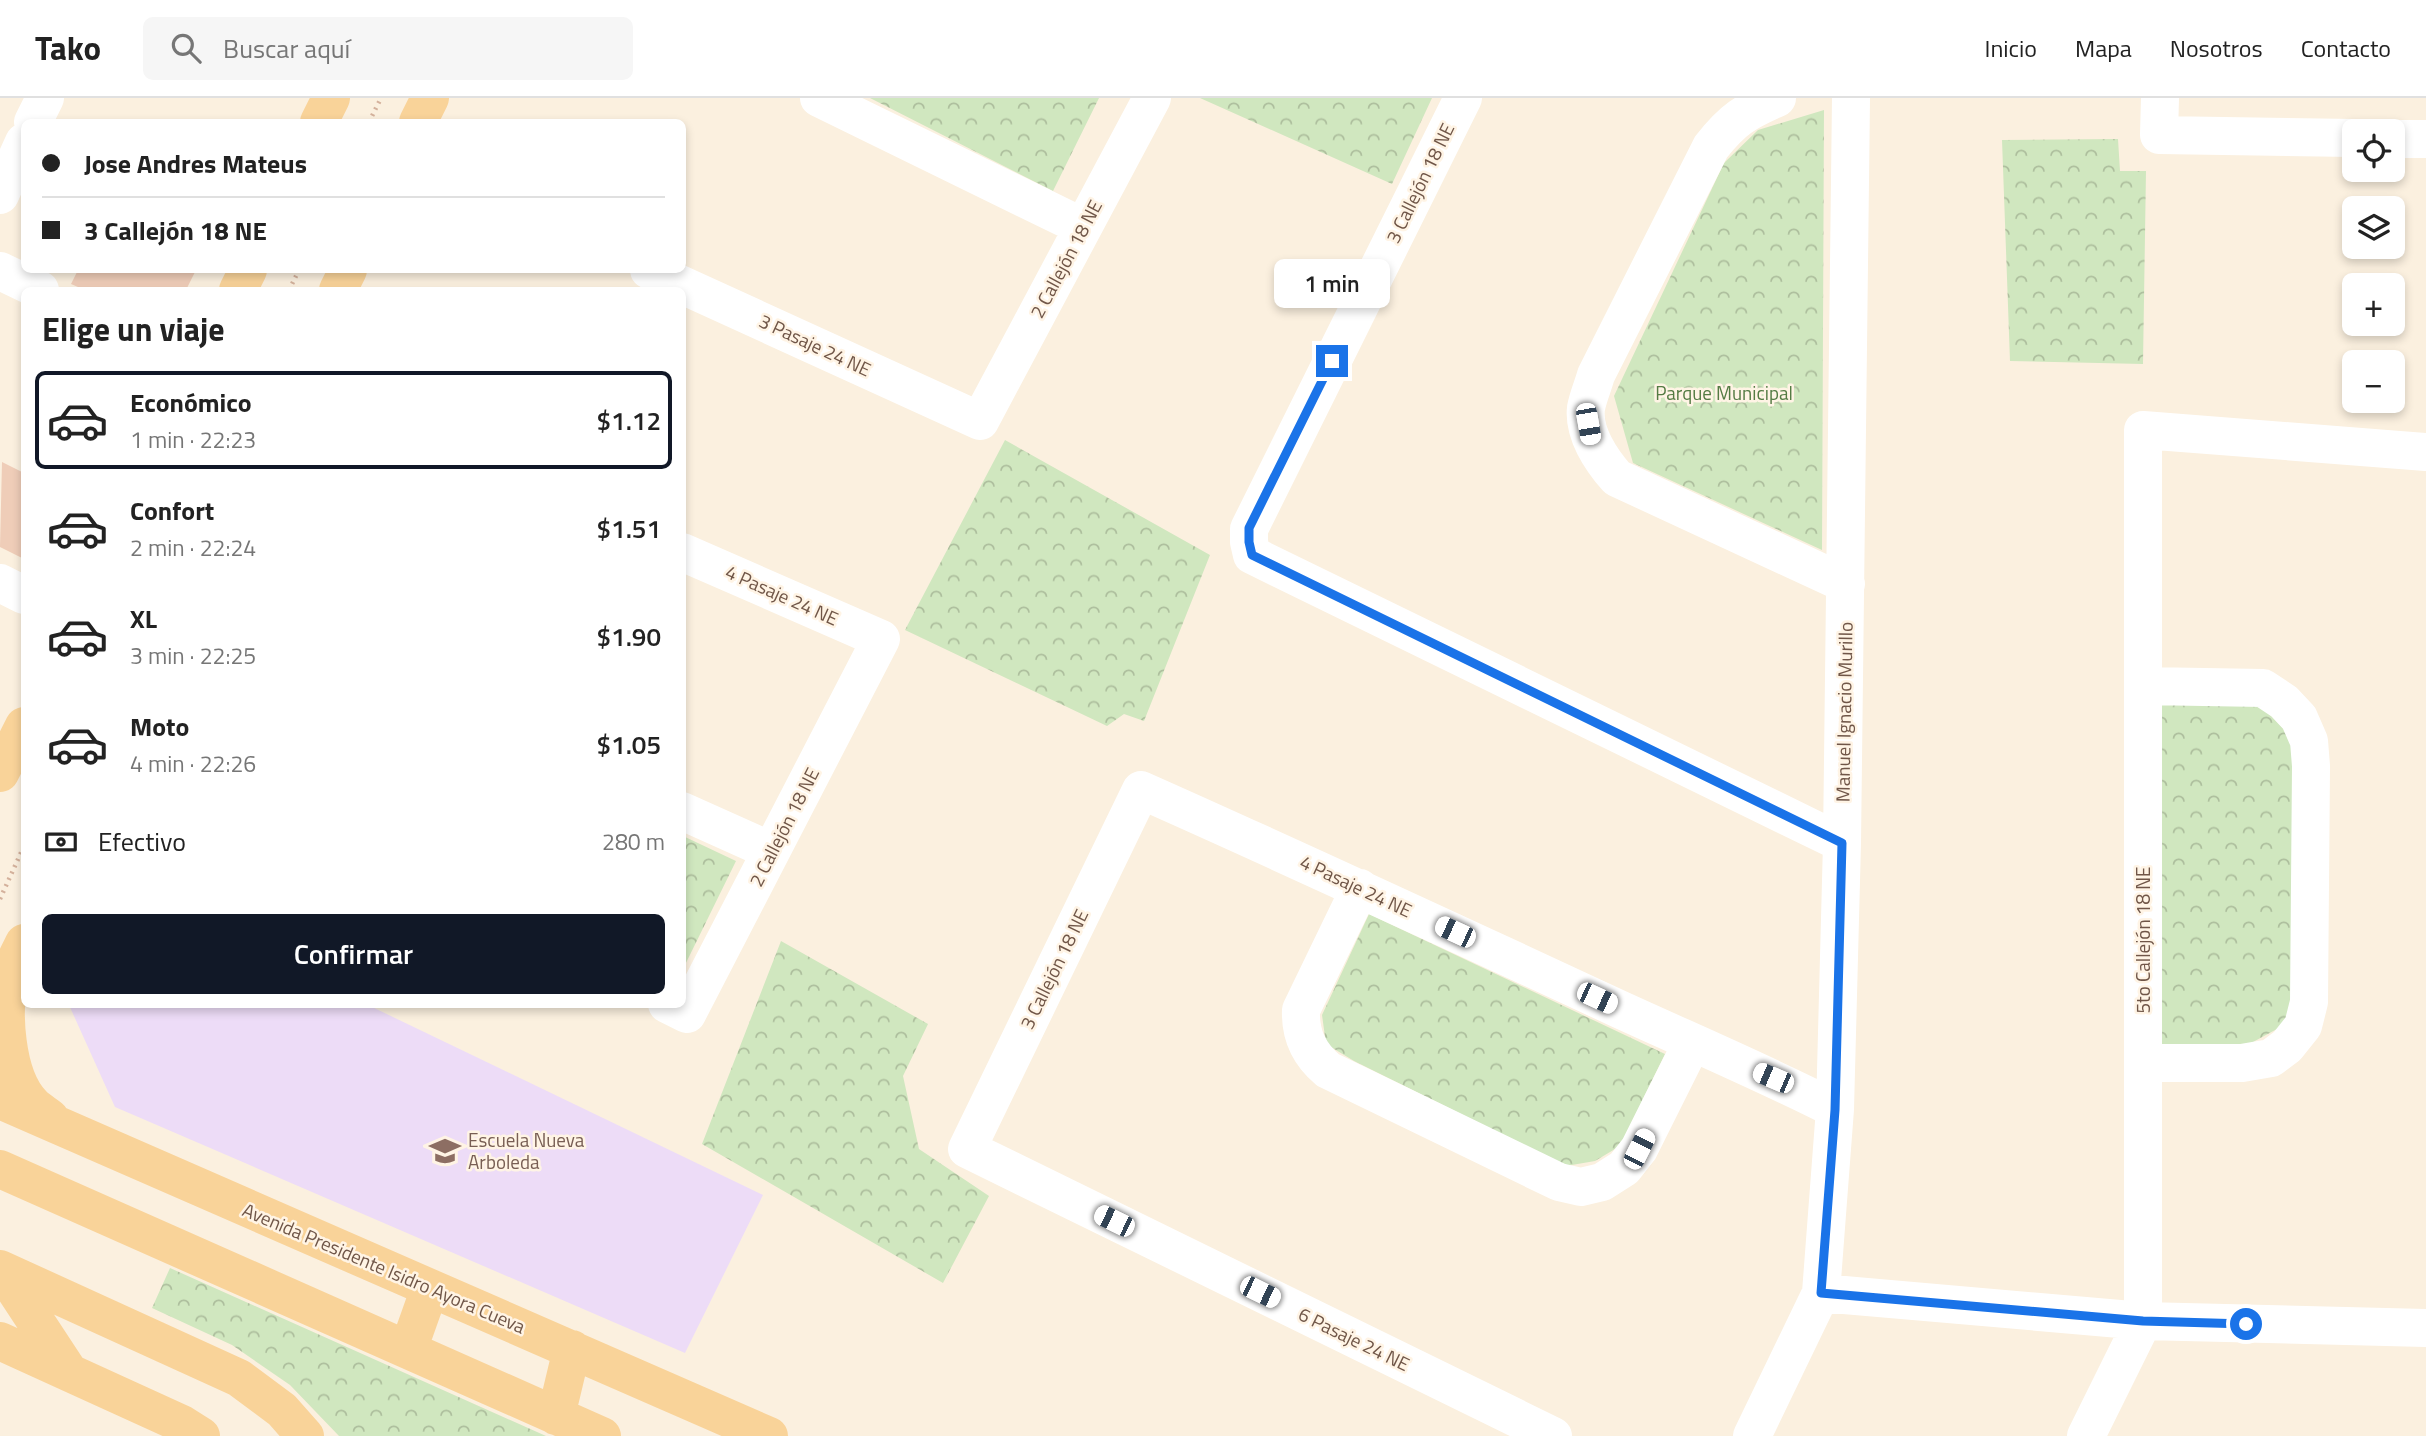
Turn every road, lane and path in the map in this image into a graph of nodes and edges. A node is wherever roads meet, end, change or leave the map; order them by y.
1 (45, 98) edge
2 (331, 98) edge
3 (381, 98) edge
4 (430, 98) edge
5 (819, 98) edge
6 (1152, 98) edge
7 (1463, 98) edge
8 (1777, 98) edge
9 (1851, 98) edge
10 (2160, 116) edge
11 (34, 119) edge
12 (320, 119) edge
13 (370, 119) edge
14 (420, 119) edge
15 (2342, 137) edge
16 (2405, 139) edge
17 (2426, 139) edge
18 (21, 149) edge
19 (0, 195) edge
20 (1083, 227) junction
21 (0, 271) edge
22 (656, 273) edge
23 (34, 287) edge
24 (980, 421) joint
25 (2426, 452) edge
26 (686, 554) edge
27 (0, 583) edge
28 (1846, 584) junction
29 (21, 594) edge
30 (881, 639) joint
31 (2145, 686) junction
32 (21, 732) edge
33 (0, 773) edge
34 (1141, 790) joint
35 (686, 813) edge
36 (1842, 843) junction
37 (771, 851) junction
38 (21, 853) edge
39 (1360, 888) junction
40 (0, 899) edge
41 (21, 949) edge
42 (686, 994) edge
43 (1692, 1043) junction
44 (2143, 1063) junction
45 (0, 1100) edge
46 (1835, 1110) junction
47 (63, 1128) junction
48 (967, 1149) joint
49 (0, 1169) edge
50 (1, 1269) edge
51 (430, 1288) junction
52 (1821, 1293) junction
53 (2143, 1321) junction
54 (2426, 1328) edge
55 (0, 1341) edge
56 (572, 1349) junction
57 (408, 1350) junction
58 (69, 1372) junction
59 (556, 1416) junction
60 (201, 1436) edge
61 (305, 1436) edge
62 (602, 1436) edge
63 (769, 1436) edge
64 (1553, 1436) edge
65 (1752, 1436) edge
66 (2085, 1436) edge

1 - 11 street
2 - 12 main road
3 - 13 path
4 - 14 main road
5 - 20 street
6 - 20 street, 2 Callejón 18 NE
7 - 36 street, 3 Callejón 18 NE
8 - 28 street
9 - 28 street, Manuel Ignacio Murillo
10 - 15 street
16 - 17 street
18 - 19 street
20 - 24 street, 2 Callejón 18 NE
21 - 23 street
22 - 24 street, 3 Pasaje 24 NE
25 - 31 street, 5to Callejón 18 NE
26 - 30 street, 4 Pasaje 24 NE
27 - 29 street
28 - 36 street, Manuel Ignacio Murillo
30 - 37 street, 2 Callejón 18 NE
31 - 44 street, 5to Callejón 18 NE
31 - 44 street
32 - 33 main road
34 - 39 street, 4 Pasaje 24 NE
34 - 48 street, 3 Callejón 18 NE
35 - 37 street
36 - 46 street, Manuel Ignacio Murillo
37 - 42 street, 2 Callejón 18 NE
38 - 40 path
39 - 43 street, 4 Pasaje 24 NE
39 - 43 street
41 - 47 main road
43 - 46 street, 4 Pasaje 24 NE
44 - 53 street, 5to Callejón 18 NE
45 - 47 main road, Avenida Presidente Isidro Ayora Cueva
46 - 52 street, Manuel Ignacio Murillo
47 - 51 main road, Avenida Presidente Isidro Ayora Cueva
48 - 64 street, 6 Pasaje 24 NE
49 - 57 main road
50 - 58 main road
50 - 61 main road
51 - 56 main road, Avenida Presidente Isidro Ayora Cueva
51 - 57 main road
52 - 53 street
52 - 65 street, Manuel Ignacio Murillo
53 - 54 street
53 - 66 street, 5to Callejón 18 NE
55 - 58 main road
56 - 59 main road
56 - 63 main road, Avenida Presidente Isidro Ayora Cueva
57 - 59 main road
58 - 60 main road
59 - 62 main road

